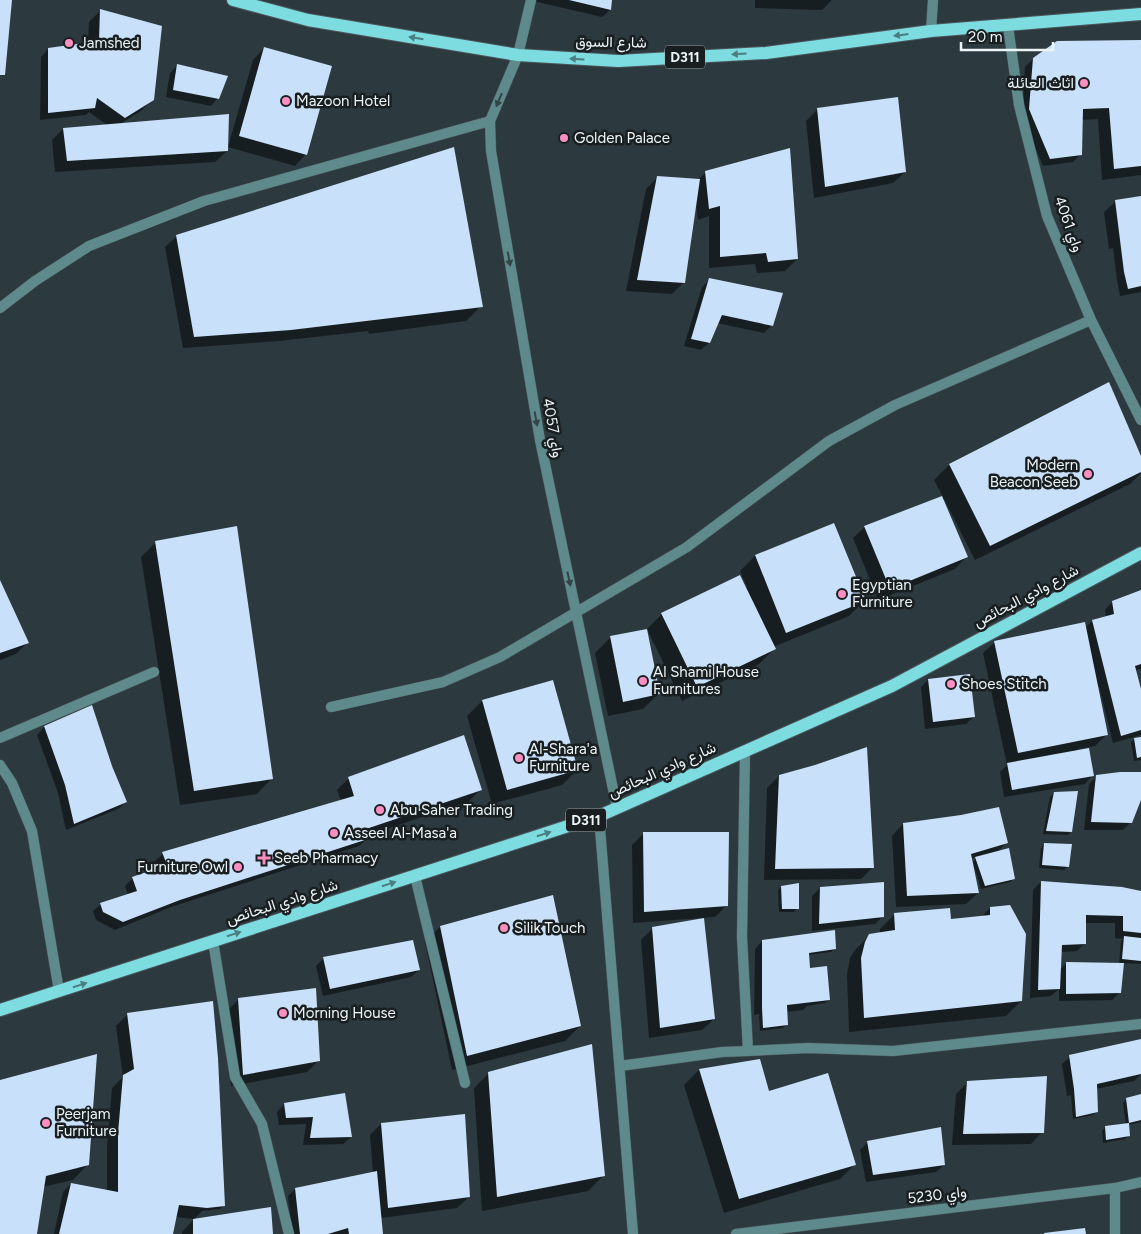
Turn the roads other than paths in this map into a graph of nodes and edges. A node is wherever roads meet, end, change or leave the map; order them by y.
1 (233, 0) edge
2 (531, 0) edge
3 (932, 0) edge
4 (1141, 14) edge
5 (1008, 26) junction
6 (931, 31) junction
7 (518, 55) junction
8 (490, 121) junction
9 (0, 308) edge
10 (1092, 320) junction
11 (1141, 420) edge
12 (1141, 553) edge
13 (576, 613) junction
14 (154, 672) dead end
15 (331, 707) dead end
16 (0, 738) edge
17 (744, 751) junction
18 (0, 765) edge
19 (617, 808) junction
20 (599, 816) junction
21 (415, 876) junction
22 (213, 941) junction
23 (60, 991) junction
24 (0, 1010) edge
25 (1141, 1024) edge
26 (748, 1051) junction
27 (620, 1066) junction
28 (464, 1083) dead end
29 (1141, 1182) edge
30 (1115, 1188) junction
31 (289, 1234) edge
32 (634, 1234) edge
33 (736, 1234) edge
34 (1115, 1234) edge

7 -> 1 main road, شارع السوق / D311
2 - 7 street, واي 4057
3 - 6 street
4 - 5 main road, شارع السوق / D311
5 - 6 main road, شارع السوق / D311
5 - 10 street, واي 4061
6 -> 7 main road, شارع السوق / D311
7 -> 8 street, واي 4057
8 - 9 street
8 -> 13 street, واي 4057
10 - 11 street, واي 4061
10 - 13 street
12 - 17 main road, شارع وادي البحائص / D311
13 - 15 street
13 - 19 street, واي 4057
14 - 16 street
17 - 19 main road, شارع وادي البحائص / D311
17 - 26 street
18 - 23 street
19 - 20 main road, شارع وادي البحائص / D311
21 -> 20 main road, شارع وادي البحائص / D311
20 - 27 street
22 -> 21 main road, شارع وادي البحائص / D311
21 - 28 street
23 -> 22 main road, شارع وادي البحائص / D311
22 - 31 street
23 - 24 main road, شارع وادي البحائص / D311
25 - 26 street
26 - 27 street
27 - 32 street
29 - 30 street, واي 5230
30 - 33 street, واي 5230
30 - 34 street

